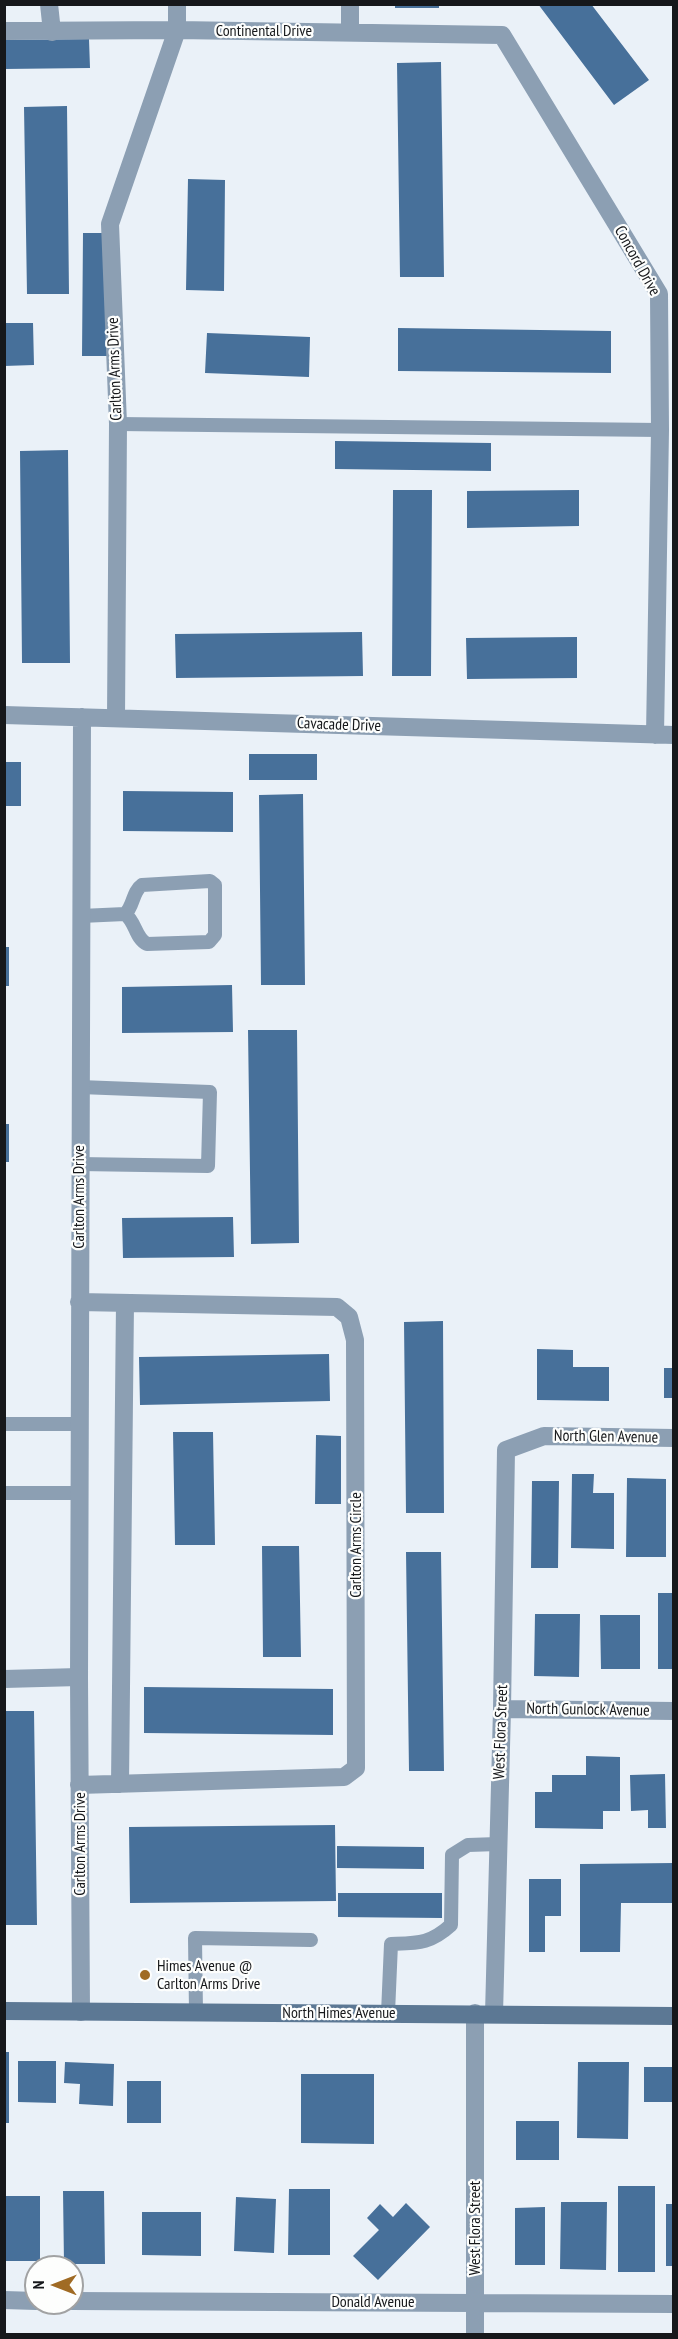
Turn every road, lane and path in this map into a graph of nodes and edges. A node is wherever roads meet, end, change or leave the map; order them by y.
1 (49, 4) edge
2 (177, 4) edge
3 (350, 4) edge
4 (177, 30) junction
5 (4, 31) edge
6 (52, 32) junction
7 (350, 32) junction
8 (502, 35) joint
9 (118, 424) junction
10 (660, 430) junction
11 (667, 469) edge
12 (4, 715) edge
13 (82, 717) junction
14 (116, 718) junction
15 (655, 735) junction
16 (674, 735) edge
17 (125, 914) junction
18 (81, 916) junction
19 (80, 1087) junction
20 (80, 1164) junction
21 (79, 1302) junction
22 (125, 1303) junction
23 (4, 1424) edge
24 (79, 1424) junction
25 (674, 1438) edge
26 (506, 1450) joint
27 (4, 1493) edge
28 (79, 1493) junction
29 (79, 1677) junction
30 (4, 1680) edge
31 (502, 1709) junction
32 (674, 1711) edge
33 (120, 1784) junction
34 (80, 1785) junction
35 (498, 1844) junction
36 (311, 1940) dead end
37 (4, 2011) edge
38 (81, 2012) junction
39 (195, 2012) junction
40 (388, 2013) junction
41 (475, 2013) junction
42 (494, 2014) junction
43 (674, 2016) edge
44 (4, 2300) edge
45 (24, 2301) edge
46 (84, 2301) edge
47 (475, 2302) junction
48 (674, 2304) edge
49 (475, 2334) edge

1 - 6 street
2 - 4 street
3 - 7 street
4 - 6 street, Continental Drive
4 - 7 street, Continental Drive
4 - 9 street, Carlton Arms Drive
5 - 6 street, Continental Drive
7 - 8 street, Continental Drive
8 - 10 street, Concord Drive
9 - 10 lane
9 - 14 street, Carlton Arms Drive
10 - 11 street, Concord Drive
11 - 15 street, Concord Drive
12 - 13 street, Cavacade Drive
13 - 14 street, Cavacade Drive
13 - 18 street, Carlton Arms Drive
14 - 15 street, Cavacade Drive
15 - 16 street, Cavacade Drive
17 - 17 lane
17 - 18 lane
18 - 19 street, Carlton Arms Drive
19 - 20 street, Carlton Arms Drive
19 - 20 lane
20 - 21 street, Carlton Arms Drive
21 - 22 street, Carlton Arms Circle
21 - 24 street, Carlton Arms Drive
22 - 33 street
22 - 33 street, Carlton Arms Circle
23 - 24 lane
24 - 28 street, Carlton Arms Drive
25 - 26 street, North Glen Avenue
26 - 31 street, West Flora Street
27 - 28 lane
28 - 29 street, Carlton Arms Drive
29 - 30 street
29 - 34 street, Carlton Arms Drive
31 - 32 street, North Gunlock Avenue
31 - 35 street, West Flora Street
33 - 34 street, Carlton Arms Circle
34 - 38 street, Carlton Arms Drive
35 - 40 lane
35 - 42 street, West Flora Street
36 - 39 lane
37 - 38 street, North Himes Avenue
38 - 39 street, North Himes Avenue
39 - 40 street, North Himes Avenue
40 - 41 street, North Himes Avenue
41 - 42 street, North Himes Avenue
41 - 47 street, West Flora Street
42 - 43 street, North Himes Avenue
44 - 45 street
46 - 47 street, Donald Avenue
47 - 48 street, Donald Avenue
47 - 49 street, West Flora Street

